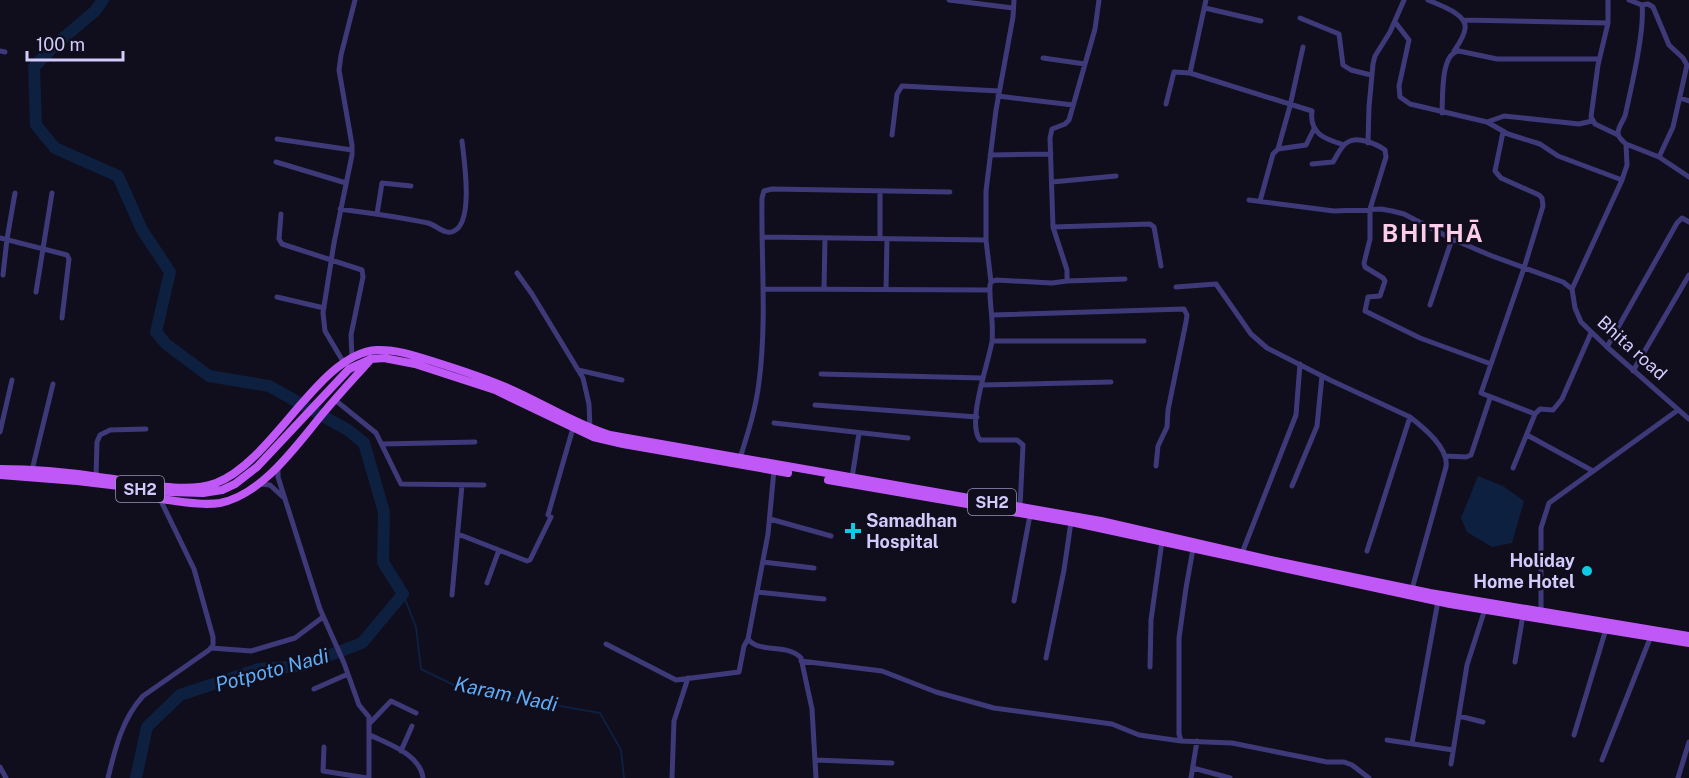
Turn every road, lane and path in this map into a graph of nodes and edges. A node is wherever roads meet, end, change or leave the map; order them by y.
1 (355, 0) edge
2 (949, 0) edge
3 (1014, 0) edge
4 (1099, 0) edge
5 (1206, 0) edge
6 (1404, 0) edge
7 (1428, 0) edge
8 (1608, 0) edge
9 (1629, 0) edge
10 (1642, 5) junction
11 (1205, 8) junction
12 (1013, 9) junction
13 (1300, 18) dead end
14 (1463, 20) junction
15 (1261, 21) dead end
16 (1395, 22) junction
17 (1608, 23) junction
18 (1303, 47) dead end
19 (1454, 51) junction
20 (1043, 58) dead end
21 (1599, 58) junction
22 (1085, 64) junction
23 (1190, 73) junction
24 (1371, 75) junction
25 (999, 93) junction
26 (1680, 98) junction
27 (1689, 101) edge
28 (1166, 104) dead end
29 (1073, 105) junction
30 (1290, 105) junction
31 (1442, 113) junction
32 (1592, 121) junction
33 (1487, 122) junction
34 (1314, 129) junction
35 (1503, 132) junction
36 (892, 135) dead end
37 (1618, 135) junction
38 (277, 139) dead end
39 (462, 141) dead end
40 (1368, 143) junction
41 (1626, 144) junction
42 (1344, 145) junction
43 (1278, 148) junction
44 (352, 150) junction
45 (1051, 154) junction
46 (990, 155) junction
47 (1659, 156) junction
48 (276, 162) dead end
49 (1312, 164) dead end
50 (1116, 176) dead end
51 (1689, 177) edge
52 (1623, 180) junction
53 (1052, 182) junction
54 (346, 183) junction
55 (411, 186) dead end
56 (880, 191) junction
57 (950, 192) dead end
58 (15, 193) dead end
59 (52, 193) dead end
60 (1249, 200) dead end
61 (1260, 201) junction
62 (340, 209) junction
63 (1370, 209) junction
64 (281, 214) dead end
65 (376, 214) junction
66 (1689, 222) edge
67 (1053, 227) junction
68 (762, 237) junction
69 (3, 238) edge
70 (825, 238) junction
71 (884, 239) junction
72 (1452, 239) junction
73 (986, 240) junction
74 (42, 248) junction
75 (331, 259) junction
76 (1161, 266) dead end
77 (1524, 268) junction
78 (517, 273) dead end
79 (3, 275) dead end
80 (1689, 275) edge
81 (1125, 279) dead end
82 (1067, 280) junction
83 (991, 282) junction
84 (1176, 287) dead end
85 (764, 288) junction
86 (824, 289) junction
87 (886, 289) junction
88 (1572, 289) junction
89 (989, 290) junction
90 (36, 292) dead end
91 (277, 297) dead end
92 (1430, 304) dead end
93 (324, 308) junction
94 (992, 315) junction
95 (62, 318) dead end
96 (1591, 333) junction
97 (992, 341) junction
98 (1144, 341) dead end
99 (1607, 347) junction
100 (385, 354) junction
101 (352, 357) junction
102 (371, 359) junction
103 (344, 363) junction
104 (1300, 364) junction
105 (1491, 364) junction
106 (578, 370) junction
107 (1634, 371) junction
108 (821, 374) dead end
109 (1322, 376) junction
110 (982, 378) junction
111 (12, 380) dead end
112 (622, 380) dead end
113 (1111, 382) dead end
114 (53, 384) dead end
115 (981, 385) junction
116 (1490, 398) junction
117 (334, 401) junction
118 (815, 405) dead end
119 (1678, 410) junction
120 (1536, 414) junction
121 (977, 417) junction
122 (1410, 417) junction
123 (1689, 419) edge
124 (774, 423) dead end
125 (573, 428) junction
126 (590, 428) junction
127 (146, 429) dead end
128 (0, 432) edge
129 (860, 433) junction
130 (1527, 435) junction
131 (908, 438) dead end
132 (475, 442) dead end
133 (382, 444) junction
134 (1446, 456) junction
135 (740, 458) junction
136 (282, 462) junction
137 (1156, 466) dead end
138 (0, 468) edge
139 (1513, 468) dead end
140 (32, 470) junction
141 (774, 470) junction
142 (1593, 471) junction
143 (0, 475) edge
144 (96, 476) junction
145 (852, 478) junction
146 (260, 484) junction
147 (462, 485) junction
148 (484, 485) dead end
149 (1292, 486) dead end
150 (152, 487) junction
151 (284, 498) junction
152 (160, 499) junction
153 (1020, 507) junction
154 (1030, 515) junction
155 (770, 519) junction
156 (1071, 522) junction
157 (1143, 533) junction
158 (458, 534) junction
159 (831, 536) dead end
160 (1162, 541) junction
161 (1193, 549) junction
162 (499, 550) junction
163 (1367, 551) dead end
164 (1242, 553) junction
165 (763, 562) junction
166 (814, 568) dead end
167 (487, 583) dead end
168 (1412, 589) junction
169 (757, 592) junction
170 (452, 595) dead end
171 (824, 599) dead end
172 (1014, 601) dead end
173 (1438, 601) junction
174 (1485, 609) junction
175 (1541, 610) junction
176 (1523, 615) junction
177 (323, 617) junction
178 (1587, 622) junction
179 (1606, 628) junction
180 (1651, 636) junction
181 (1689, 636) edge
182 (748, 639) junction
183 (1689, 643) edge
184 (606, 644) dead end
185 (211, 648) junction
186 (1046, 658) dead end
187 (801, 661) junction
188 (1515, 662) dead end
189 (1150, 667) dead end
190 (348, 674) junction
191 (688, 678) junction
192 (314, 689) dead end
193 (416, 713) dead end
194 (1459, 716) junction
195 (1483, 722) dead end
196 (369, 724) junction
197 (412, 726) dead end
198 (370, 735) junction
199 (1574, 735) dead end
200 (1387, 740) dead end
201 (1181, 741) junction
202 (1197, 741) junction
203 (1689, 742) edge
204 (1412, 743) junction
205 (324, 747) dead end
206 (1454, 750) junction
207 (401, 751) junction
208 (815, 760) junction
209 (1602, 760) dead end
210 (892, 763) dead end
211 (1451, 764) dead end
212 (0, 767) edge
213 (1193, 768) junction
214 (6, 778) edge
215 (108, 778) edge
216 (368, 778) edge
217 (423, 778) edge
218 (672, 778) edge
219 (816, 778) edge
220 (1191, 778) edge
221 (1230, 778) edge
222 (1369, 778) edge
223 (1677, 778) edge

1 - 44 street
2 - 12 street
3 - 12 street
4 - 22 street
5 - 11 street
6 - 16 street
7 - 14 street
8 - 17 street
9 - 10 street
10 - 26 street
10 - 37 street
11 - 15 street
11 - 23 street
12 - 25 street
13 - 24 street
14 - 17 street
14 - 19 street
16 - 24 street
16 - 31 street
17 - 21 street
18 - 30 street
19 - 21 street
19 - 31 street
20 - 22 street
21 - 32 street
22 - 29 street
23 - 28 street
23 - 30 street
24 - 40 street
25 - 29 street
25 - 36 street
25 - 46 street
26 - 27 street
26 - 47 street
29 - 45 street
30 - 34 street
30 - 43 street
31 - 33 street
32 - 33 street
32 - 37 street
33 - 35 street
34 - 42 street
34 - 43 street
35 - 52 street
35 - 77 street
37 - 41 street
38 - 44 street
39 - 65 street
40 - 42 street
40 - 63 street
41 - 47 street
41 - 52 street
42 - 49 street
43 - 61 street
44 - 54 street
45 - 46 street
45 - 53 street
46 - 73 street
47 - 51 street
48 - 54 street
50 - 53 street
52 - 88 street
53 - 67 street
54 - 62 street
55 - 65 street
56 - 57 street
56 - 68 street
56 - 71 street
58 - 69 street
59 - 74 street
60 - 61 street
61 - 63 street
62 - 65 street
62 - 75 street
63 - 72 street
63 - 105 street
64 - 75 street
66 - 99 street
67 - 76 street
67 - 82 street
68 - 70 street
68 - 85 street
69 - 74 street
69 - 79 street
70 - 71 street
70 - 86 street
71 - 73 street
71 - 87 street
72 - 77 street
72 - 92 street
73 - 83 street
74 - 90 street
74 - 95 street
75 - 93 street
75 - 101 street
77 - 88 street
77 - 105 street
78 - 106 street
80 - 107 street
81 - 82 street
82 - 83 street
83 - 89 street
84 - 104 street
85 - 86 street
85 - 135 street
86 - 87 street
87 - 89 street
88 - 96 street, Bhita road
89 - 94 street
91 - 93 street
93 - 103 street
94 - 97 street
94 - 137 street
96 - 99 street, Bhita road
96 - 120 street
97 - 98 street
97 - 110 street
99 - 107 street, Bhita road
100 - 101 main road, SH2
100 - 102 main road, SH2
100 - 125 main road, SH2
100 - 126 main road, SH2
101 - 103 main road, SH2
102 - 117 main road
102 - 150 main road, SH2
103 - 150 main road, SH2
104 - 109 street
104 - 164 street
105 - 116 street
106 - 112 street
106 - 126 street
107 - 119 street, Bhita road
108 - 110 street
109 - 122 street
109 - 149 street
110 - 115 street
111 - 128 street
113 - 115 street
114 - 140 street
115 - 121 street
116 - 120 street
116 - 134 street
117 - 133 street
117 - 136 main road
118 - 121 street
119 - 123 street, Bhita road
119 - 142 street
120 - 130 street
121 - 153 street
122 - 134 street
122 - 163 street
124 - 129 street
125 - 141 main road, SH2
125 - 162 street
126 - 135 main road, SH2
127 - 144 street
129 - 131 street
129 - 145 street
130 - 139 street
130 - 142 street
132 - 133 street
133 - 147 street
134 - 168 street
135 - 145 main road, SH2
136 - 146 main road
136 - 151 street
138 - 140 main road, SH2
140 - 144 main road, SH2
141 - 154 main road, SH2
141 - 155 street
142 - 175 street
143 - 150 main road, SH2
144 - 150 main road, SH2
145 - 153 main road, SH2
146 - 151 street
146 - 152 main road
147 - 148 street
147 - 158 street
150 - 152 main road
151 - 177 street
152 - 185 street
153 - 157 main road, SH2
154 - 156 main road, SH2
154 - 172 street
155 - 159 street
155 - 165 street
156 - 157 main road, SH2
156 - 186 street
157 - 160 main road, SH2
157 - 164 main road, SH2
158 - 162 street
158 - 170 street
160 - 161 main road, SH2
160 - 189 street
161 - 173 main road, SH2
161 - 201 street
162 - 167 street
164 - 168 main road, SH2
165 - 166 street
165 - 169 street
168 - 175 main road, SH2
169 - 171 street
169 - 182 street
173 - 174 main road, SH2
173 - 204 street
174 - 176 main road, SH2
174 - 194 street
175 - 178 main road, SH2
176 - 178 main road, SH2
176 - 188 street
177 - 185 street
177 - 190 street
178 - 179 main road, SH2
178 - 181 main road, SH2
179 - 180 main road, SH2
179 - 199 street
180 - 183 main road, SH2
180 - 209 street
182 - 187 street
182 - 191 street
184 - 191 street
185 - 215 street
187 - 201 street
187 - 208 street
190 - 192 street
190 - 196 street
191 - 218 street
193 - 196 street
194 - 195 street
194 - 206 street
196 - 198 street
197 - 207 street
198 - 207 street
198 - 216 street
200 - 204 street
201 - 202 street
202 - 213 street
202 - 222 street
203 - 223 street
204 - 206 street
205 - 216 street
206 - 211 street
207 - 217 street
208 - 210 street
208 - 219 street
212 - 214 street
213 - 220 street
213 - 221 street

